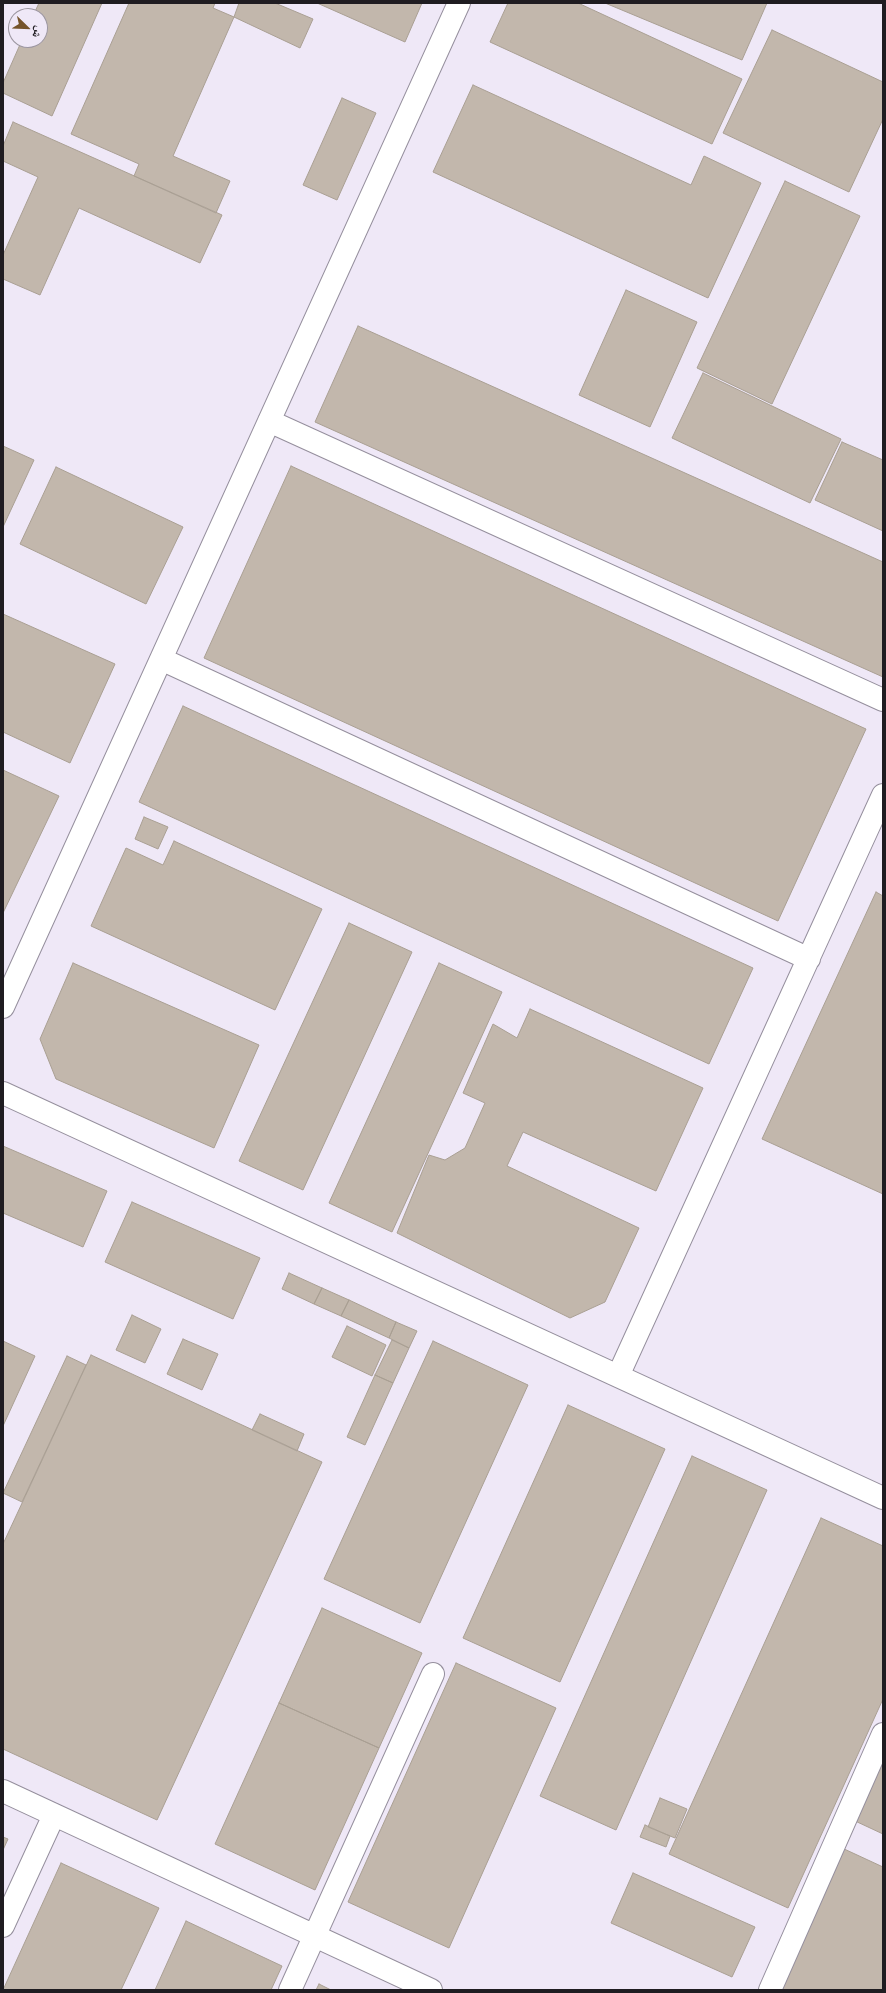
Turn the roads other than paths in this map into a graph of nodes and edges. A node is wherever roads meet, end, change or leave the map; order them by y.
1 (459, 3) edge
2 (269, 421) junction
3 (161, 659) junction
4 (883, 700) edge
5 (883, 795) edge
6 (809, 959) junction
7 (3, 1007) edge
8 (3, 1093) edge
9 (618, 1376) junction
10 (883, 1498) edge
11 (433, 1674) dead end
12 (883, 1734) edge
13 (3, 1791) edge
14 (54, 1815) junction
15 (3, 1926) edge
16 (315, 1936) junction
17 (290, 1990) edge
18 (431, 1990) edge
19 (770, 1990) edge

1 - 2 lane
2 - 3 lane
2 - 4 lane
3 - 6 lane
3 - 7 lane
5 - 6 lane
6 - 9 lane
8 - 9 lane
9 - 10 lane
11 - 16 lane
12 - 19 lane
13 - 14 lane
14 - 15 lane
14 - 16 lane
16 - 17 lane
16 - 18 lane

